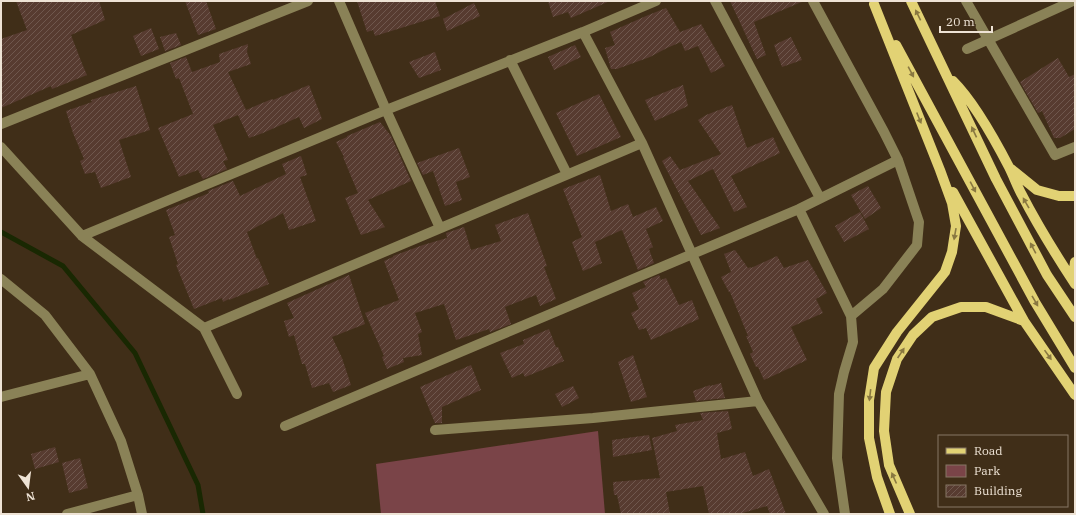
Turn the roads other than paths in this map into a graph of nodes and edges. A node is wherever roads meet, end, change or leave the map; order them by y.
1 (308, 1) edge
2 (339, 1) edge
3 (656, 1) edge
4 (715, 1) edge
5 (813, 1) edge
6 (911, 1) edge
7 (966, 1) edge
8 (874, 2) edge
9 (1067, 2) edge
10 (583, 32) junction
11 (988, 39) junction
12 (967, 49) dead end
13 (510, 60) junction
14 (946, 74) junction
15 (386, 110) junction
16 (1, 124) edge
17 (642, 143) junction
18 (1075, 146) edge
19 (1, 147) edge
20 (898, 160) junction
21 (1010, 168) junction
22 (940, 170) junction
23 (567, 174) junction
24 (1075, 196) edge
25 (820, 198) junction
26 (799, 209) junction
27 (440, 228) junction
28 (82, 236) junction
29 (692, 254) junction
30 (1075, 262) edge
31 (1075, 273) edge
32 (1, 279) edge
33 (1075, 284) edge
34 (852, 316) junction
35 (1075, 317) edge
36 (1024, 321) junction
37 (204, 328) junction
38 (1075, 368) edge
39 (90, 374) junction
40 (237, 394) dead end
41 (1075, 394) edge
42 (1, 397) edge
43 (758, 401) junction
44 (285, 426) dead end
45 (435, 430) dead end
46 (138, 495) junction
47 (67, 514) edge
48 (142, 514) edge
49 (824, 514) edge
50 (845, 514) edge
51 (890, 514) edge
52 (910, 514) edge

1 - 16 street
2 - 15 street
3 - 10 street
4 - 25 street
5 - 20 street
14 -> 6 main road
7 - 11 street
8 -> 22 main road
8 -> 38 main road
9 - 11 street
10 - 13 street
10 - 17 street
11 - 12 street
11 - 18 street
13 - 15 street
13 - 23 street
14 - 21 main road
35 -> 14 main road
15 - 27 street
15 - 28 street
17 - 23 street
17 - 29 street
19 - 28 street
20 - 25 street
20 - 34 street
21 - 24 main road
33 -> 21 main road
22 - 36 main road
22 -> 51 main road
23 - 27 street
25 - 26 street
26 - 29 street
26 - 34 street
27 - 37 street
28 - 37 street
29 - 43 street
29 - 44 street
30 - 31 main road
32 - 39 street
34 - 50 street
36 -> 41 main road
52 -> 36 main road
37 - 40 street
39 - 42 street
39 - 46 street
43 - 45 street
43 - 49 street
46 - 47 street
46 - 48 street

